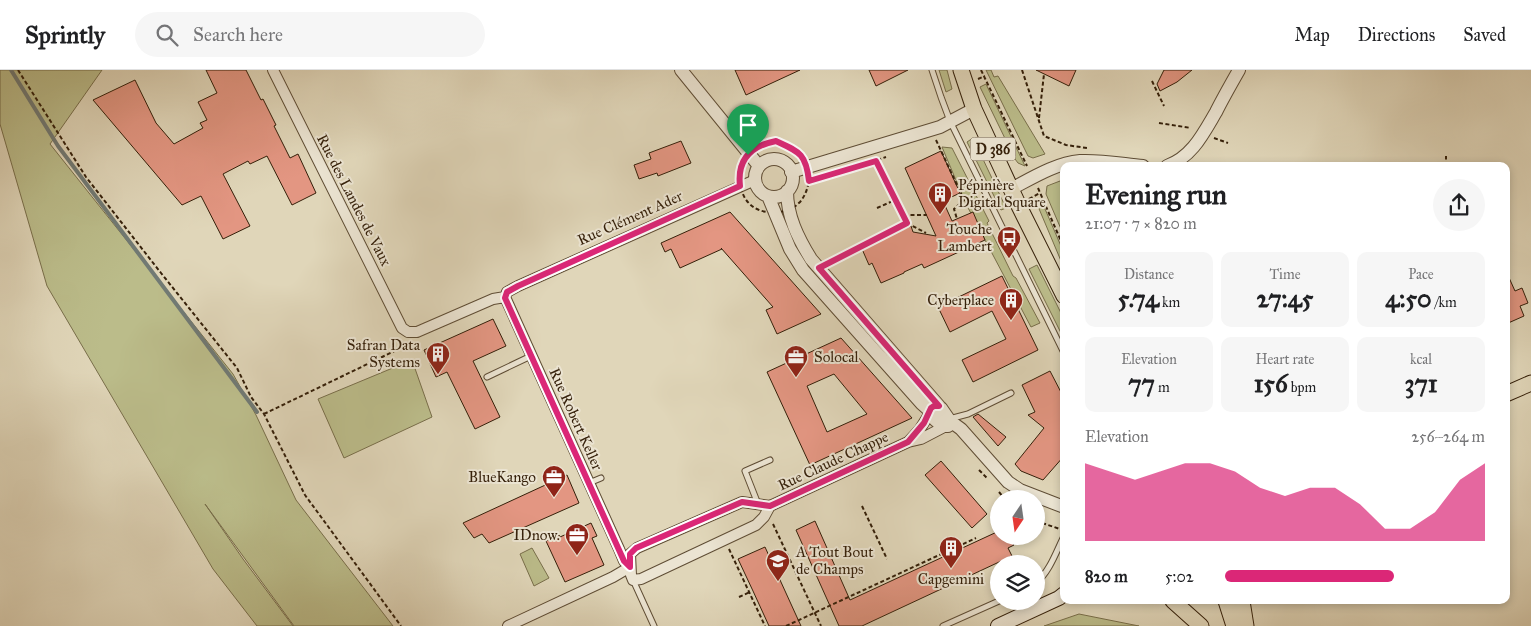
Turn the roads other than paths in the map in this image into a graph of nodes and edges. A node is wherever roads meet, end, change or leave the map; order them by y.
1 (273, 70) edge
2 (681, 70) edge
3 (932, 70) edge
4 (961, 70) edge
5 (1239, 70) edge
6 (974, 110) junction
7 (950, 121) junction
8 (1075, 162) edge
9 (1108, 162) edge
10 (1177, 162) edge
11 (759, 166) junction
12 (1060, 166) edge
13 (791, 172) junction
14 (755, 180) junction
15 (1011, 189) junction
16 (787, 191) junction
17 (768, 196) junction
18 (1060, 288) edge
19 (505, 298) junction
20 (1060, 345) edge
21 (531, 356) junction
22 (487, 377) dead end
23 (1531, 383) edge
24 (1510, 392) edge
25 (1011, 393) dead end
26 (933, 410) junction
27 (948, 422) junction
28 (908, 442) junction
29 (770, 460) dead end
30 (601, 478) dead end
31 (589, 483) junction
32 (758, 504) junction
33 (1060, 505) edge
34 (769, 509) junction
35 (1060, 544) edge
36 (630, 567) junction
37 (1045, 573) edge
38 (633, 580) junction
39 (1060, 598) edge
40 (1176, 604) edge
41 (1227, 604) edge
42 (1242, 604) edge
43 (990, 605) edge
44 (508, 626) edge
45 (654, 626) edge
46 (943, 626) edge
47 (998, 626) edge
48 (1201, 626) edge
49 (1234, 626) edge
50 (1246, 626) edge

1 - 19 street, Rue des Landes de Vaux
2 - 11 street
3 - 7 lane
4 - 6 main road, D 386
5 - 10 street
6 - 7 street
6 - 15 main road, D 386
7 - 13 street
7 - 20 lane
8 - 9 street
11 - 13 street
11 - 14 street
12 - 15 street
13 - 16 street
14 - 17 street
14 - 19 street, Rue Clément Ader
15 - 18 main road, D 386
16 - 17 street
16 - 26 street
17 - 26 street
19 - 21 street, Rue Robert Keller
21 - 22 lane
21 - 31 street, Rue Robert Keller
23 - 24 main road
25 - 27 lane
26 - 27 street
26 - 28 street, Rue Claude Chappe
27 - 28 street, Rue Claude Chappe
27 - 33 street
28 - 34 street, Rue Claude Chappe
29 - 32 lane
30 - 31 lane
31 - 36 street, Rue Robert Keller
32 - 34 street, Rue Claude Chappe
32 - 36 street, Rue Claude Chappe
34 - 38 street, Rue Claude Chappe
35 - 37 lane
36 - 38 street
36 - 44 street
38 - 45 lane
39 - 47 main road
40 - 48 main road
41 - 49 main road
42 - 50 main road
43 - 46 lane

